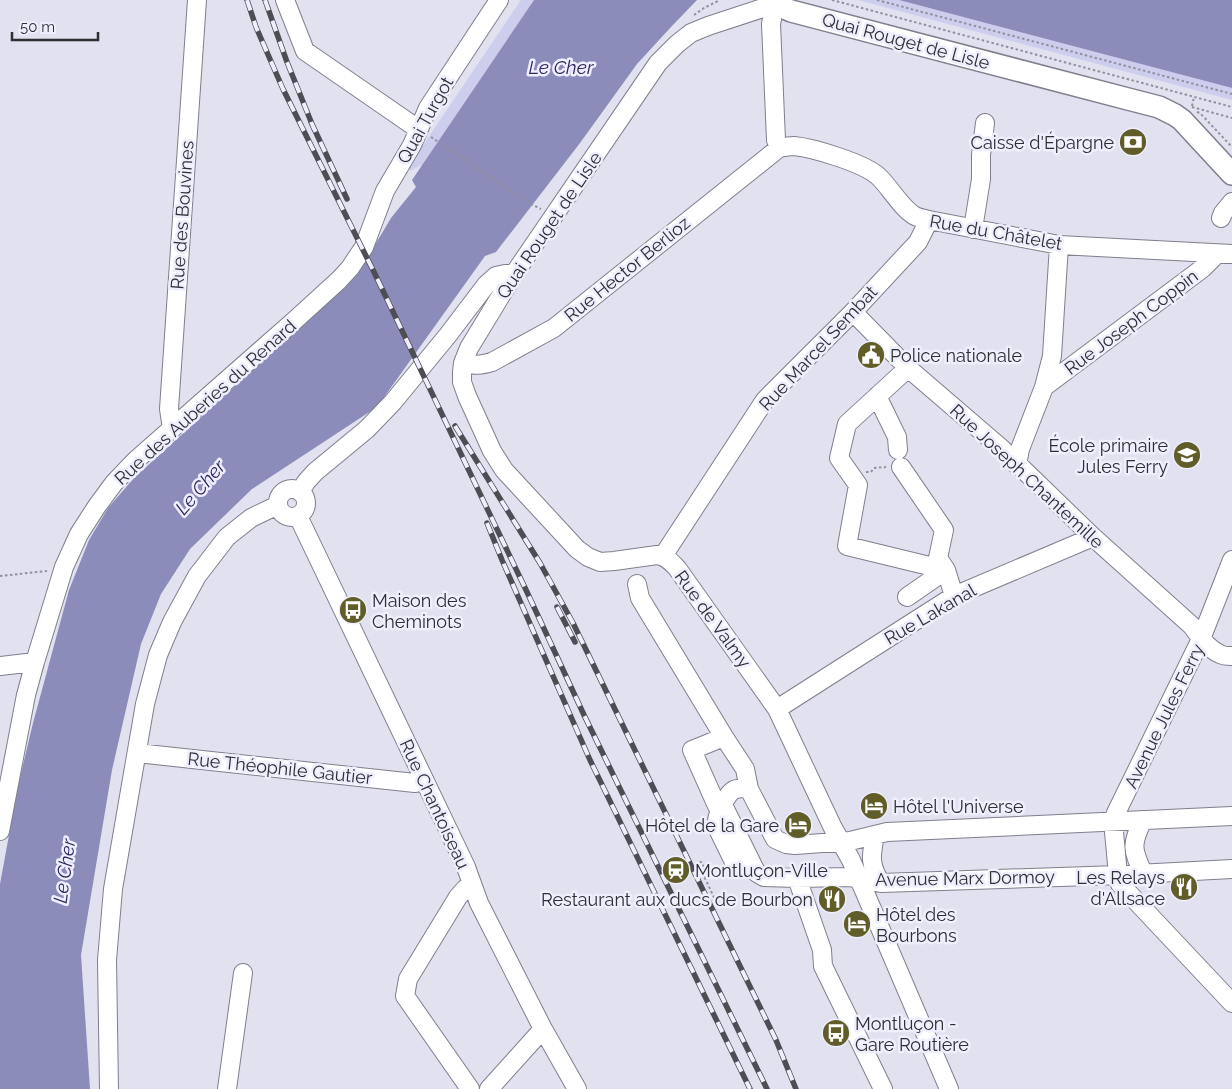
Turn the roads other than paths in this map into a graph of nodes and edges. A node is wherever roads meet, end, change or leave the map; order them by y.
1 (197, 0) edge
2 (285, 0) edge
3 (499, 0) edge
4 (745, 0) edge
5 (773, 2) edge
6 (708, 26) junction
7 (985, 123) dead end
8 (422, 131) junction
9 (779, 148) junction
10 (1232, 174) edge
11 (1232, 202) edge
12 (1221, 218) dead end
13 (929, 220) junction
14 (973, 229) junction
15 (1059, 245) junction
16 (364, 247) joint
17 (1214, 254) junction
18 (1232, 254) edge
19 (514, 274) junction
20 (853, 312) junction
21 (463, 363) junction
22 (908, 368) junction
23 (1044, 387) junction
24 (467, 396) joint
25 (877, 396) junction
26 (172, 429) junction
27 (1017, 465) junction
28 (300, 492) junction
29 (278, 505) junction
30 (298, 516) junction
31 (1093, 537) junction
32 (663, 556) junction
33 (1232, 560) edge
34 (946, 570) junction
35 (637, 584) dead end
36 (954, 596) junction
37 (907, 597) dead end
38 (1201, 639) junction
39 (1232, 656) edge
40 (35, 662) junction
41 (0, 666) edge
42 (777, 710) junction
43 (724, 737) junction
44 (137, 752) junction
45 (424, 781) junction
46 (4, 789) edge
47 (749, 789) junction
48 (722, 808) junction
49 (1232, 816) edge
50 (1144, 820) junction
51 (1113, 821) junction
52 (0, 831) edge
53 (838, 835) junction
54 (875, 835) junction
55 (1232, 869) edge
56 (1143, 873) junction
57 (1118, 874) junction
58 (797, 878) junction
59 (859, 879) junction
60 (881, 883) junction
61 (472, 885) junction
62 (243, 974) dead end
63 (1232, 1003) edge
64 (543, 1029) junction
65 (109, 1089) edge
66 (227, 1089) edge
67 (470, 1089) edge
68 (489, 1089) edge
69 (577, 1089) edge
70 (883, 1089) edge
71 (949, 1089) edge

1 - 26 street, Rue des Bouvines
2 - 8 street
3 - 8 street, Quai Turgot
4 - 6 street
5 - 6 street, Quai Rouget de Lisle
5 - 9 street
5 - 10 main road, Quai Rouget de Lisle
6 - 19 street, Quai Rouget de Lisle
7 - 14 street
8 - 16 street, Quai Turgot
9 - 13 street, Rue du Châtelet
9 - 21 street, Rue Hector Berlioz
11 - 12 street
13 - 14 street, Rue du Châtelet
13 - 20 street, Rue Marcel Sembat
14 - 15 street, Rue du Châtelet
15 - 17 street, Rue du Châtelet
15 - 23 street
16 - 26 street, Rue des Auberies du Renard
17 - 18 street, Rue du Châtelet
17 - 23 street, Rue Joseph Coppin
19 - 21 street, Quai Rouget de Lisle
19 - 28 street
20 - 22 street, Rue Joseph Chantemille
20 - 32 street, Rue Marcel Sembat
21 - 24 street, Quai Rouget de Lisle
22 - 25 street
22 - 27 street, Rue Joseph Chantemille
23 - 27 street
24 - 32 street, Rue de Valmy
25 - 34 street
25 - 34 street
26 - 40 street, Rue des Auberies du Renard
27 - 31 street, Rue Joseph Chantemille
28 - 29 street
28 - 30 street
29 - 30 street
29 - 44 street
30 - 45 street, Rue Chantoiseau
31 - 36 street, Rue Lakanal
31 - 38 street, Rue Joseph Chantemille
32 - 42 street, Rue de Valmy
33 - 38 street, Avenue Jules Ferry
34 - 36 street
34 - 37 street
35 - 43 street
36 - 42 street, Rue Lakanal
38 - 39 street, Rue Joseph Chantemille
38 - 51 street, Avenue Jules Ferry
40 - 41 street
40 - 46 street, Rue des Auberies du Renard
42 - 53 street, Rue de Valmy
43 - 47 street
43 - 48 street, Avenue Marx Dormoy
44 - 45 street, Rue Théophile Gautier
44 - 65 street
45 - 61 street, Rue Chantoiseau
46 - 52 street, Rue des Auberies du Renard
47 - 48 street
47 - 53 street
48 - 58 street, Avenue Marx Dormoy
49 - 50 street
50 - 51 street
50 - 56 street
51 - 54 street
51 - 57 street, Avenue Jules Ferry
53 - 54 street
53 - 59 street, Rue de Valmy
54 - 60 street
55 - 56 street, Avenue Marx Dormoy
56 - 57 street, Avenue Marx Dormoy
57 - 60 street, Avenue Marx Dormoy
57 - 63 street
58 - 59 street, Avenue Marx Dormoy
58 - 70 street
59 - 60 street, Avenue Marx Dormoy
59 - 71 street, Rue de Valmy
61 - 64 street, Rue Chantoiseau
61 - 67 street
62 - 66 street
64 - 68 street
64 - 69 street, Rue Chantoiseau

